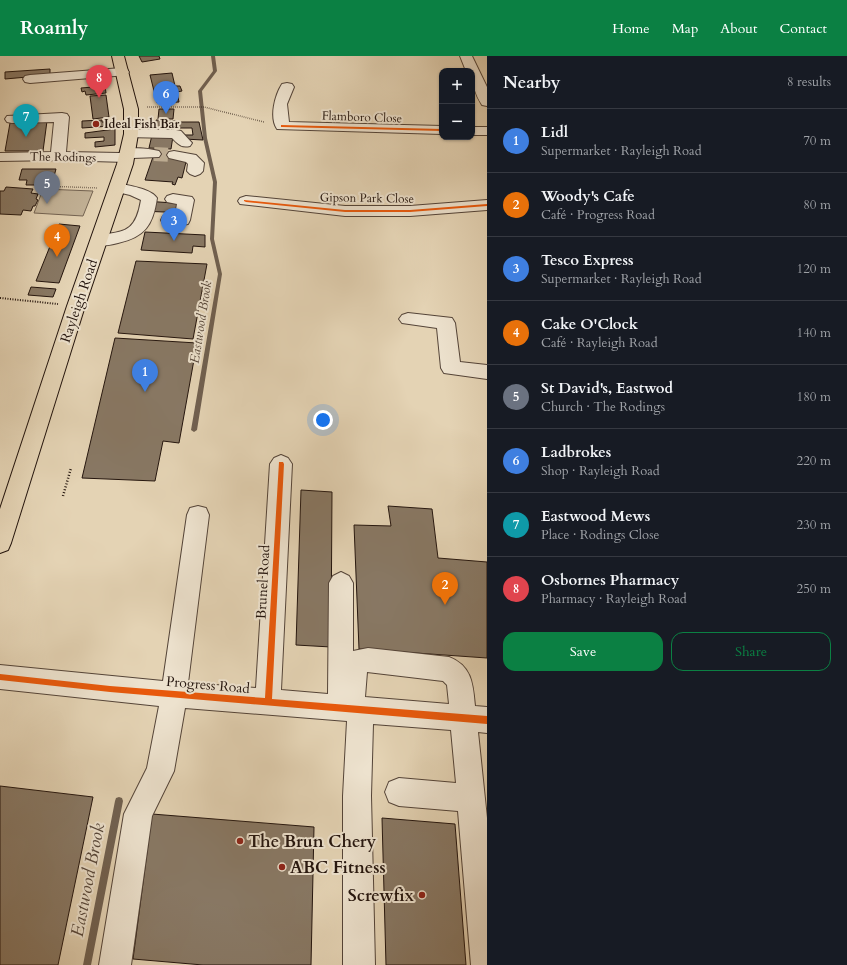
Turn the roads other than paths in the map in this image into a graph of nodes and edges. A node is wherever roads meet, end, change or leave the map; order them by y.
1 (118, 56) edge
2 (466, 56) edge
3 (122, 72) junction
4 (30, 79) dead end
5 (287, 87) dead end
6 (487, 102) edge
7 (12, 119) dead end
8 (439, 130) edge
9 (475, 131) edge
10 (487, 131) edge
11 (131, 134) junction
12 (186, 143) dead end
13 (154, 154) tunnel mouth
14 (174, 155) tunnel mouth
15 (58, 156) junction
16 (127, 156) junction
17 (0, 157) edge
18 (195, 171) dead end
19 (116, 192) junction
20 (161, 199) junction
21 (246, 201) dead end
22 (487, 205) edge
23 (157, 219) junction
24 (99, 241) junction
25 (408, 319) dead end
26 (487, 372) edge
27 (281, 464) dead end
28 (198, 515) dead end
29 (0, 543) edge
30 (341, 583) dead end
31 (0, 677) edge
32 (174, 694) junction
33 (268, 702) junction
34 (351, 708) junction
35 (475, 718) edge
36 (399, 792) dead end
37 (470, 798) junction
38 (115, 965) edge
39 (359, 965) edge
40 (487, 965) edge

1 - 3 main road, Rayleigh Road
2 - 6 street
3 - 4 street
3 - 11 main road, Rayleigh Road
5 - 8 street, Flamboro Close
7 - 15 street
9 - 10 street
11 - 12 street
11 - 16 main road, Rayleigh Road
13 - 16 street, The Rodings
14 - 18 street
15 - 16 street, The Rodings
15 - 17 street, The Rodings
16 - 19 main road, Rayleigh Road
19 - 20 street
19 - 24 main road, Rayleigh Road
20 - 23 street
20 - 23 street
21 - 22 street, Gipson Park Close
23 - 24 street
24 - 29 main road, Rayleigh Road
25 - 26 street
27 - 33 street, Brunel Road
28 - 32 street
30 - 34 street
31 - 32 street, Progress Road
32 - 33 street, Progress Road
32 - 38 street
33 - 34 street, Progress Road
34 - 35 street, Progress Road
34 - 35 street
34 - 39 street
35 - 37 street
36 - 37 street
37 - 40 street

